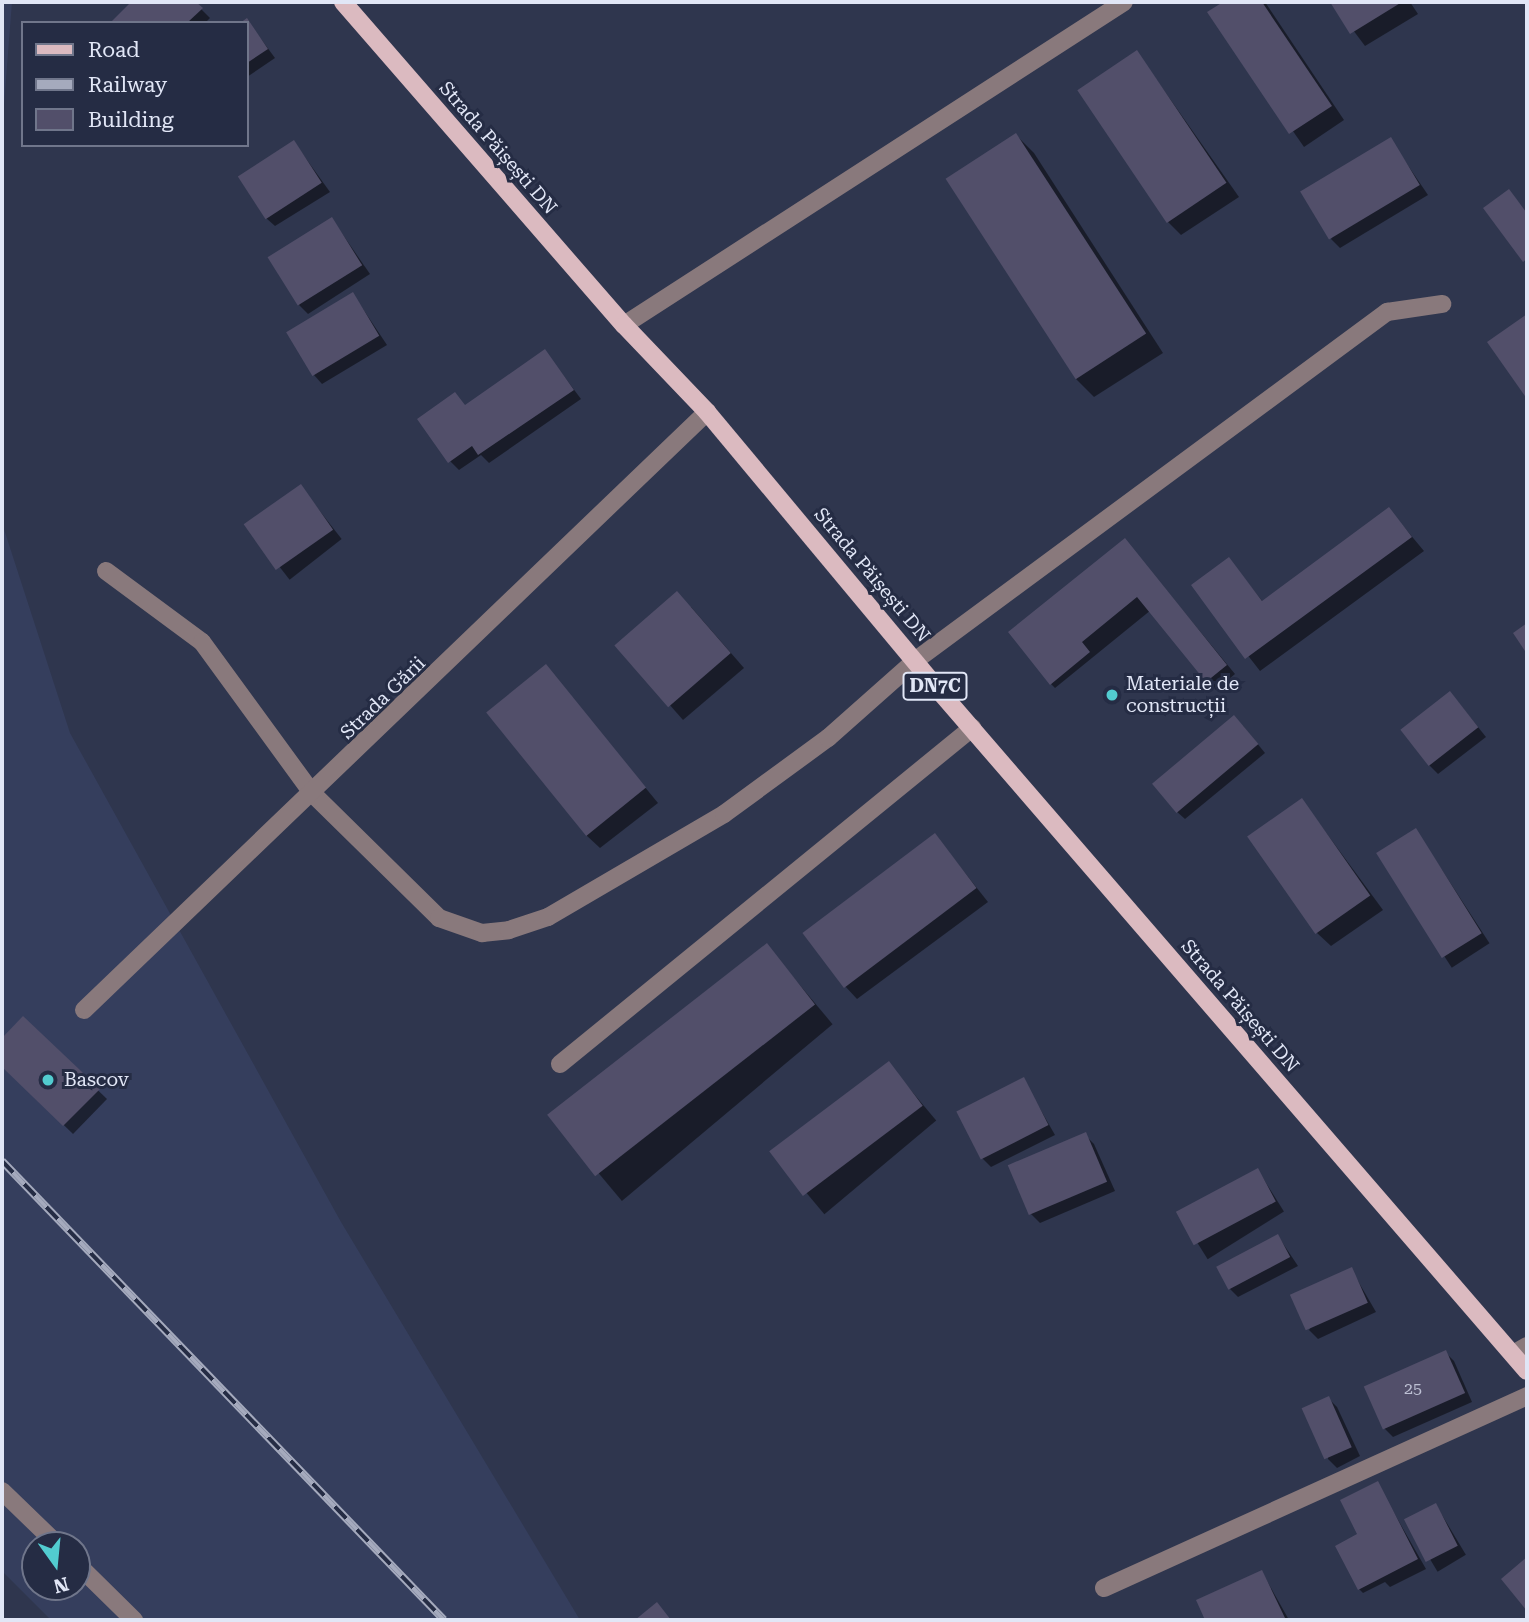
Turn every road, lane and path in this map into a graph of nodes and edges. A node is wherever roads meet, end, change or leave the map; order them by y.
1 (343, 2) edge
2 (1124, 2) edge
3 (1442, 304) dead end
4 (624, 325) junction
5 (707, 412) junction
6 (106, 571) dead end
7 (916, 660) junction
8 (972, 728) junction
9 (313, 794) junction
10 (84, 1010) dead end
11 (560, 1064) dead end
12 (1520, 1350) edge
13 (1527, 1371) edge
14 (1527, 1396) edge
15 (2, 1491) edge
16 (43, 1531) edge
17 (91, 1578) edge
18 (1104, 1588) dead end
19 (134, 1620) edge

1 - 4 main road, Strada Păișești DN / DN7C
2 - 4 street
3 - 7 street
4 - 5 main road, Strada Păișești DN / DN7C
5 - 7 main road, Strada Păișești DN / DN7C
5 - 9 street, Strada Gării
6 - 9 street
7 - 8 main road, Strada Păișești DN / DN7C
7 - 9 street
8 - 11 street
8 - 12 main road, Strada Păișești DN / DN7C
9 - 10 street, Strada Gării
12 - 13 main road, Strada Păișești DN / DN7C
14 - 18 street
15 - 16 street
17 - 19 street

